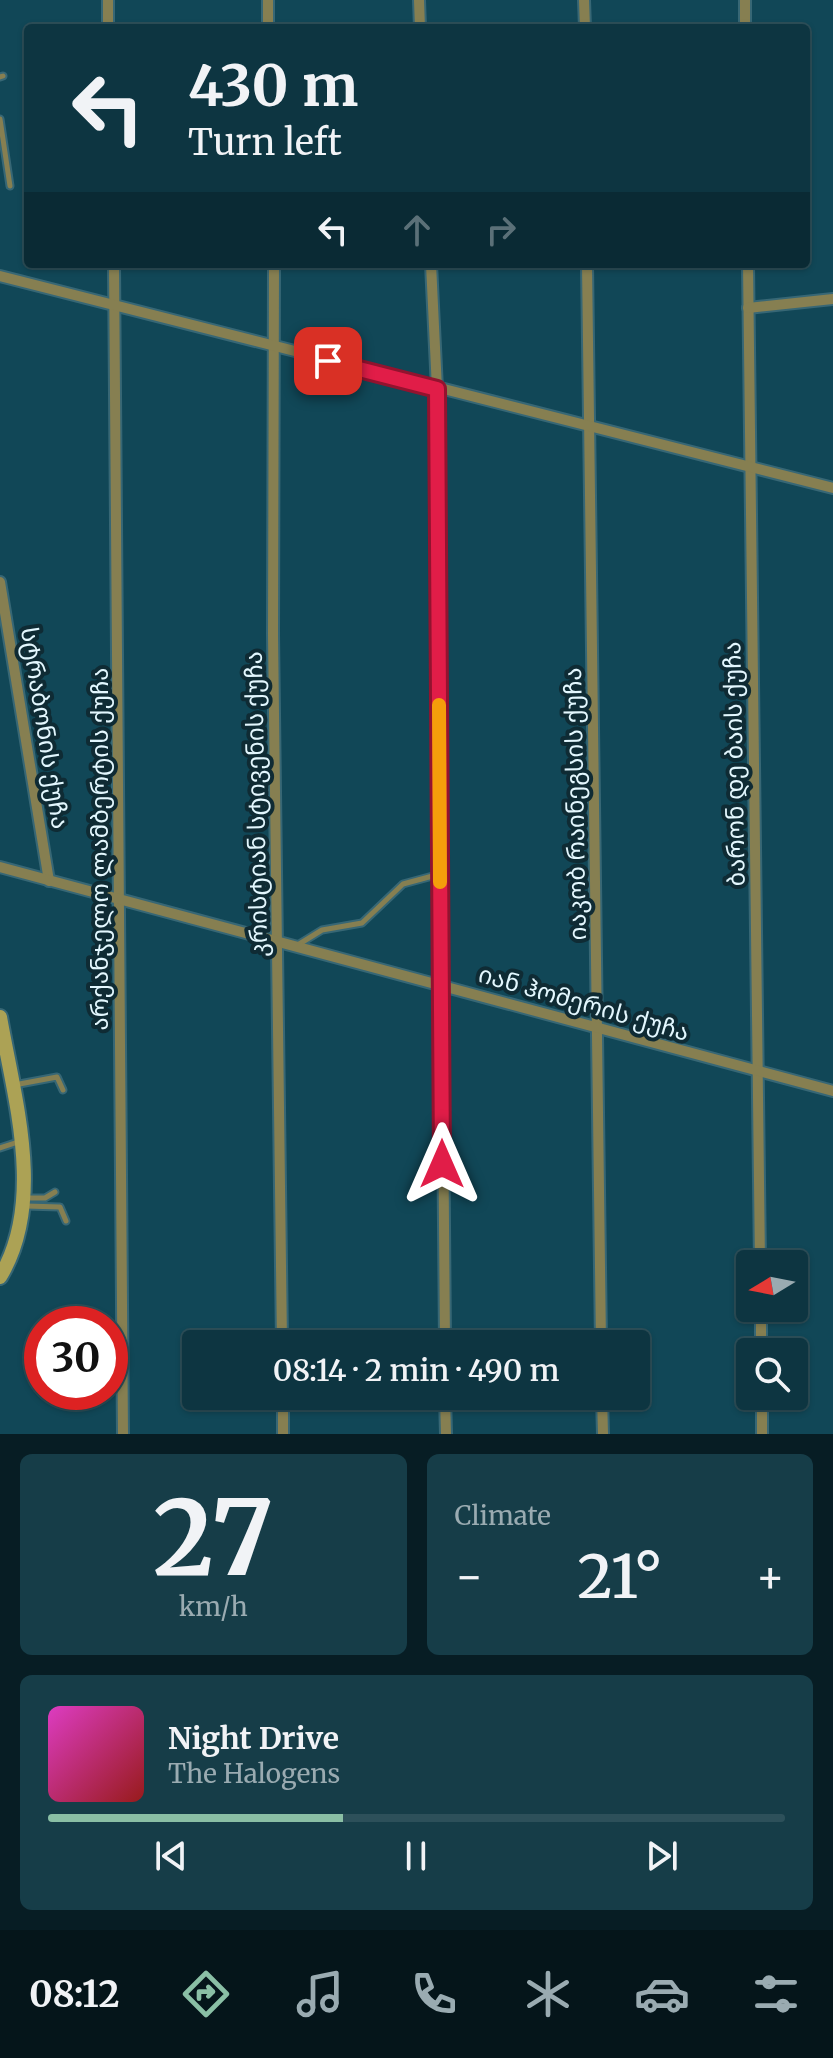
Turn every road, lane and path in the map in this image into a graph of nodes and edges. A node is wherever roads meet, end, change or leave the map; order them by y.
1 (108, 0) edge
2 (268, 0) edge
3 (419, 0) edge
4 (584, 0) edge
5 (745, 0) edge
6 (108, 24) edge
7 (268, 24) edge
8 (420, 24) edge
9 (585, 24) edge
10 (745, 24) edge
11 (0, 119) edge
12 (10, 186) dead end
13 (114, 268) edge
14 (274, 268) edge
15 (431, 268) edge
16 (587, 268) edge
17 (748, 268) edge
18 (0, 276) edge
19 (833, 299) edge
20 (115, 308) junction
21 (748, 308) junction
22 (274, 346) junction
23 (437, 389) junction
24 (588, 425) junction
25 (750, 469) junction
26 (833, 488) edge
27 (0, 582) edge
28 (0, 867) edge
29 (440, 874) junction
30 (49, 881) junction
31 (119, 897) junction
32 (279, 942) junction
33 (296, 947) junction
34 (440, 984) junction
35 (0, 1017) edge
36 (596, 1026) junction
37 (3, 1050) edge
38 (758, 1074) junction
39 (12, 1086) junction
40 (63, 1090) dead end
41 (833, 1091) edge
42 (21, 1142) junction
43 (0, 1148) edge
44 (55, 1192) dead end
45 (22, 1202) junction
46 (66, 1221) dead end
47 (760, 1250) edge
48 (0, 1277) edge
49 (282, 1330) edge
50 (445, 1330) edge
51 (601, 1330) edge
52 (283, 1410) edge
53 (445, 1410) edge
54 (602, 1410) edge
55 (762, 1410) edge
56 (123, 1434) edge
57 (283, 1434) edge
58 (446, 1434) edge
59 (603, 1434) edge
60 (762, 1434) edge

1 - 6 street
2 - 7 street
3 - 8 street
4 - 9 street
5 - 10 street
11 - 12 lane
13 - 20 street, არქანჯელო ლამბერტის ქუჩა
14 - 22 street, კრისტიან სტივენის ქუჩა
15 - 23 street
16 - 24 street, იაკობ რაინეგსის ქუჩა
17 - 21 street, ბარონ დე ბაის ქუჩა
18 - 20 street
19 - 21 street
20 - 22 street
20 - 31 street, არქანჯელო ლამბერტის ქუჩა
21 - 25 street, ბარონ დე ბაის ქუჩა
22 - 23 street
22 - 32 street, კრისტიან სტივენის ქუჩა
23 - 24 street
23 - 29 street
24 - 25 street
24 - 36 street, იაკობ რაინეგსის ქუჩა
25 - 26 street
25 - 38 street, ბარონ დე ბაის ქუჩა
27 - 30 street, სტრაბონის ქუჩა
28 - 30 street, იან ჰომერის ქუჩა
29 - 33 lane
29 - 34 street
30 - 31 street, იან ჰომერის ქუჩა
31 - 32 street, იან ჰომერის ქუჩა
31 - 56 street, არქანჯელო ლამბერტის ქუჩა
32 - 33 street, იან ჰომერის ქუჩა
32 - 49 street, კრისტიან სტივენის ქუჩა
33 - 34 street, იან ჰომერის ქუჩა
34 - 36 street, იან ჰომერის ქუჩა
34 - 50 street
35 - 37 street
36 - 38 street, იან ჰომერის ქუჩა
36 - 51 street, იაკობ რაინეგსის ქუჩა
37 - 39 street
38 - 41 street, იან ჰომერის ქუჩა
38 - 47 street, ბარონ დე ბაის ქუჩა
39 - 40 lane
39 - 42 street
42 - 43 lane
42 - 45 street
44 - 45 lane
45 - 46 lane
45 - 48 street
52 - 57 street
53 - 58 street
54 - 59 street
55 - 60 street

